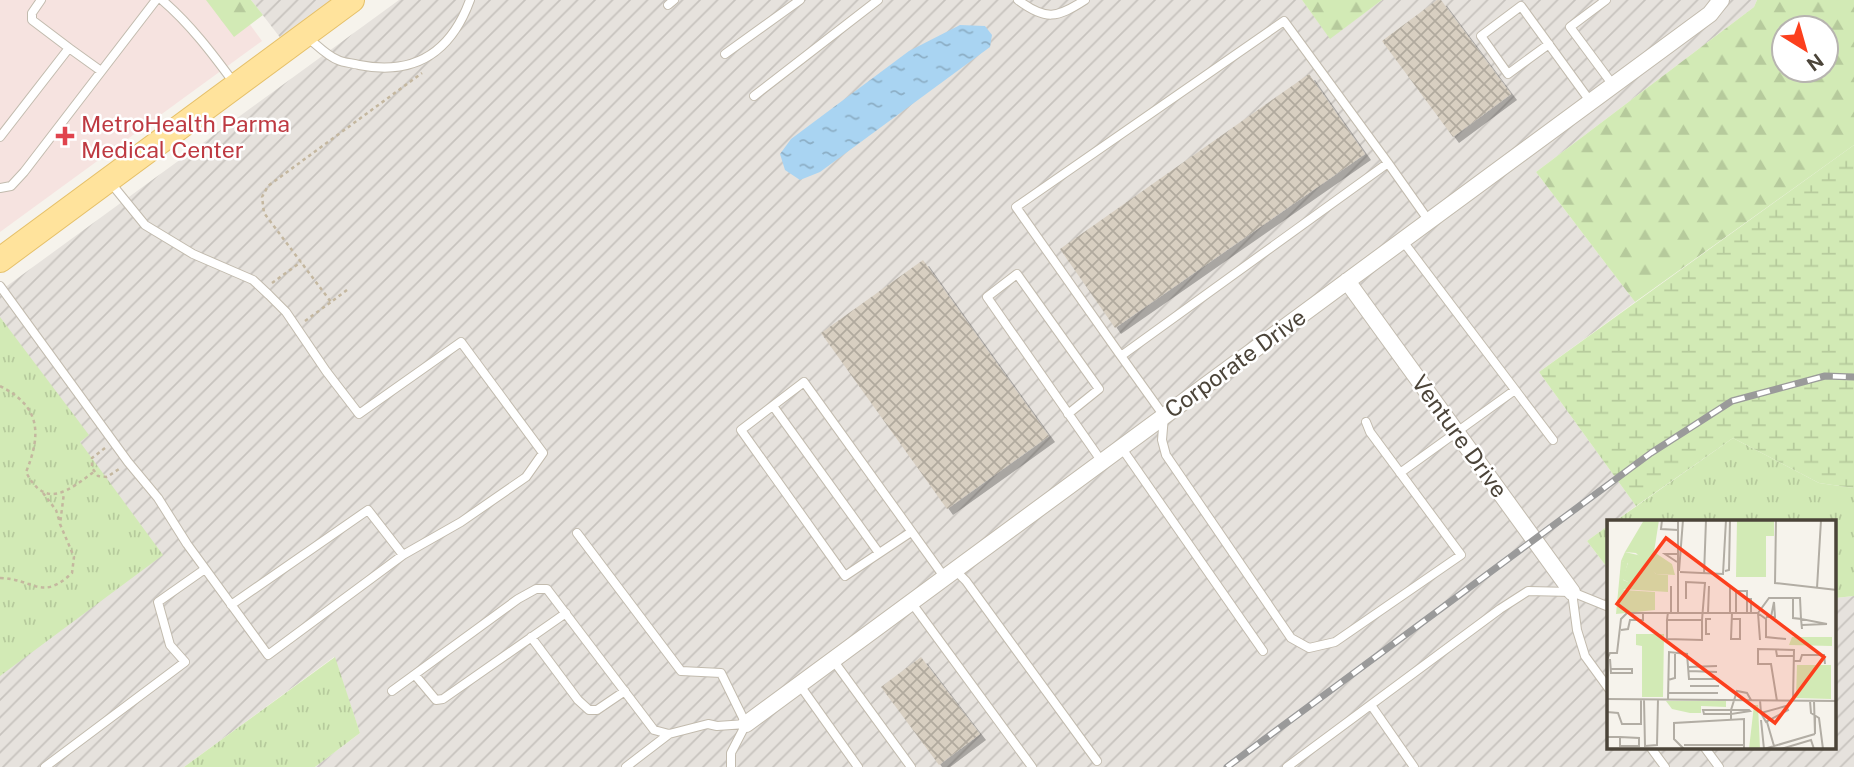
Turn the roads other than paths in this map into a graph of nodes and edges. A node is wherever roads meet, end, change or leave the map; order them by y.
1 (41, 0) edge
2 (159, 0) edge
3 (352, 0) edge
4 (470, 0) edge
5 (800, 0) edge
6 (878, 0) edge
7 (1018, 0) edge
8 (1085, 0) edge
9 (1606, 0) edge
10 (1721, 0) edge
11 (304, 35) junction
12 (1549, 44) junction
13 (69, 48) junction
14 (725, 54) dead end
15 (101, 71) junction
16 (236, 85) junction
17 (1613, 85) junction
18 (754, 96) dead end
19 (1590, 101) junction
20 (0, 136) edge
21 (1388, 163) junction
22 (108, 180) junction
23 (0, 188) edge
24 (1429, 221) junction
25 (1402, 240) junction
26 (0, 260) edge
27 (1347, 281) junction
28 (0, 286) edge
29 (1121, 356) junction
30 (1515, 390) junction
31 (773, 406) junction
32 (1068, 414) junction
33 (1164, 416) junction
34 (1366, 422) dead end
35 (1456, 431) junction
36 (1553, 440) dead end
37 (1121, 447) junction
38 (1102, 462) junction
39 (1400, 473) junction
40 (911, 532) junction
41 (577, 533) dead end
42 (879, 553) junction
43 (403, 555) junction
44 (205, 569) junction
45 (950, 574) junction
46 (1572, 592) junction
47 (911, 602) junction
48 (232, 605) junction
49 (1607, 606) edge
50 (566, 613) junction
51 (531, 637) junction
52 (1263, 651) dead end
53 (832, 660) junction
54 (415, 675) junction
55 (799, 684) junction
56 (1607, 686) edge
57 (392, 691) dead end
58 (625, 691) junction
59 (1371, 705) junction
60 (746, 724) junction
61 (669, 734) junction
62 (1652, 750) edge
63 (1706, 750) edge
64 (1097, 761) dead end
65 (628, 766) edge
66 (45, 767) edge
67 (731, 767) edge
68 (858, 767) edge
69 (911, 767) edge
70 (1032, 767) edge
71 (1287, 767) edge
72 (1414, 767) edge
73 (1665, 767) edge
74 (1719, 767) edge

1 - 13 lane
2 - 15 lane
2 - 16 lane
3 - 11 main road
4 - 11 lane
5 - 14 lane
6 - 18 lane
7 - 8 lane
9 - 17 lane
10 - 17 street, Corporate Drive
11 - 16 main road
12 - 12 lane
12 - 19 lane
13 - 15 lane
13 - 20 lane
15 - 23 lane
16 - 22 main road
17 - 19 street, Corporate Drive
19 - 24 street, Corporate Drive
21 - 24 lane
21 - 29 lane
21 - 29 lane
22 - 26 main road
22 - 43 lane
24 - 25 street, Corporate Drive
25 - 27 street, Corporate Drive
25 - 30 lane
27 - 33 street, Corporate Drive
27 - 35 street, Venture Drive
28 - 44 lane
29 - 33 lane
30 - 35 lane
30 - 36 lane
31 - 40 lane
31 - 42 lane
31 - 42 lane
32 - 32 lane
32 - 38 lane
33 - 37 street, Corporate Drive
33 - 39 lane
34 - 39 lane
35 - 39 lane
35 - 46 street, Venture Drive
37 - 38 street, Corporate Drive
37 - 52 lane
38 - 45 street, Corporate Drive
40 - 42 lane
40 - 45 lane
41 - 60 lane
43 - 48 lane
43 - 48 lane
44 - 48 lane
44 - 66 lane
45 - 47 street, Corporate Drive
45 - 64 lane
46 - 49 lane
46 - 56 lane
46 - 59 lane
47 - 53 street, Corporate Drive
47 - 70 lane
50 - 51 lane
50 - 54 lane
50 - 58 lane
51 - 54 lane
51 - 58 lane
53 - 55 street, Corporate Drive
53 - 69 lane
54 - 57 lane
55 - 60 street, Corporate Drive
55 - 68 lane
58 - 61 lane
59 - 71 lane
59 - 72 lane
60 - 61 lane
60 - 67 lane
61 - 65 lane
62 - 73 lane
63 - 74 lane

